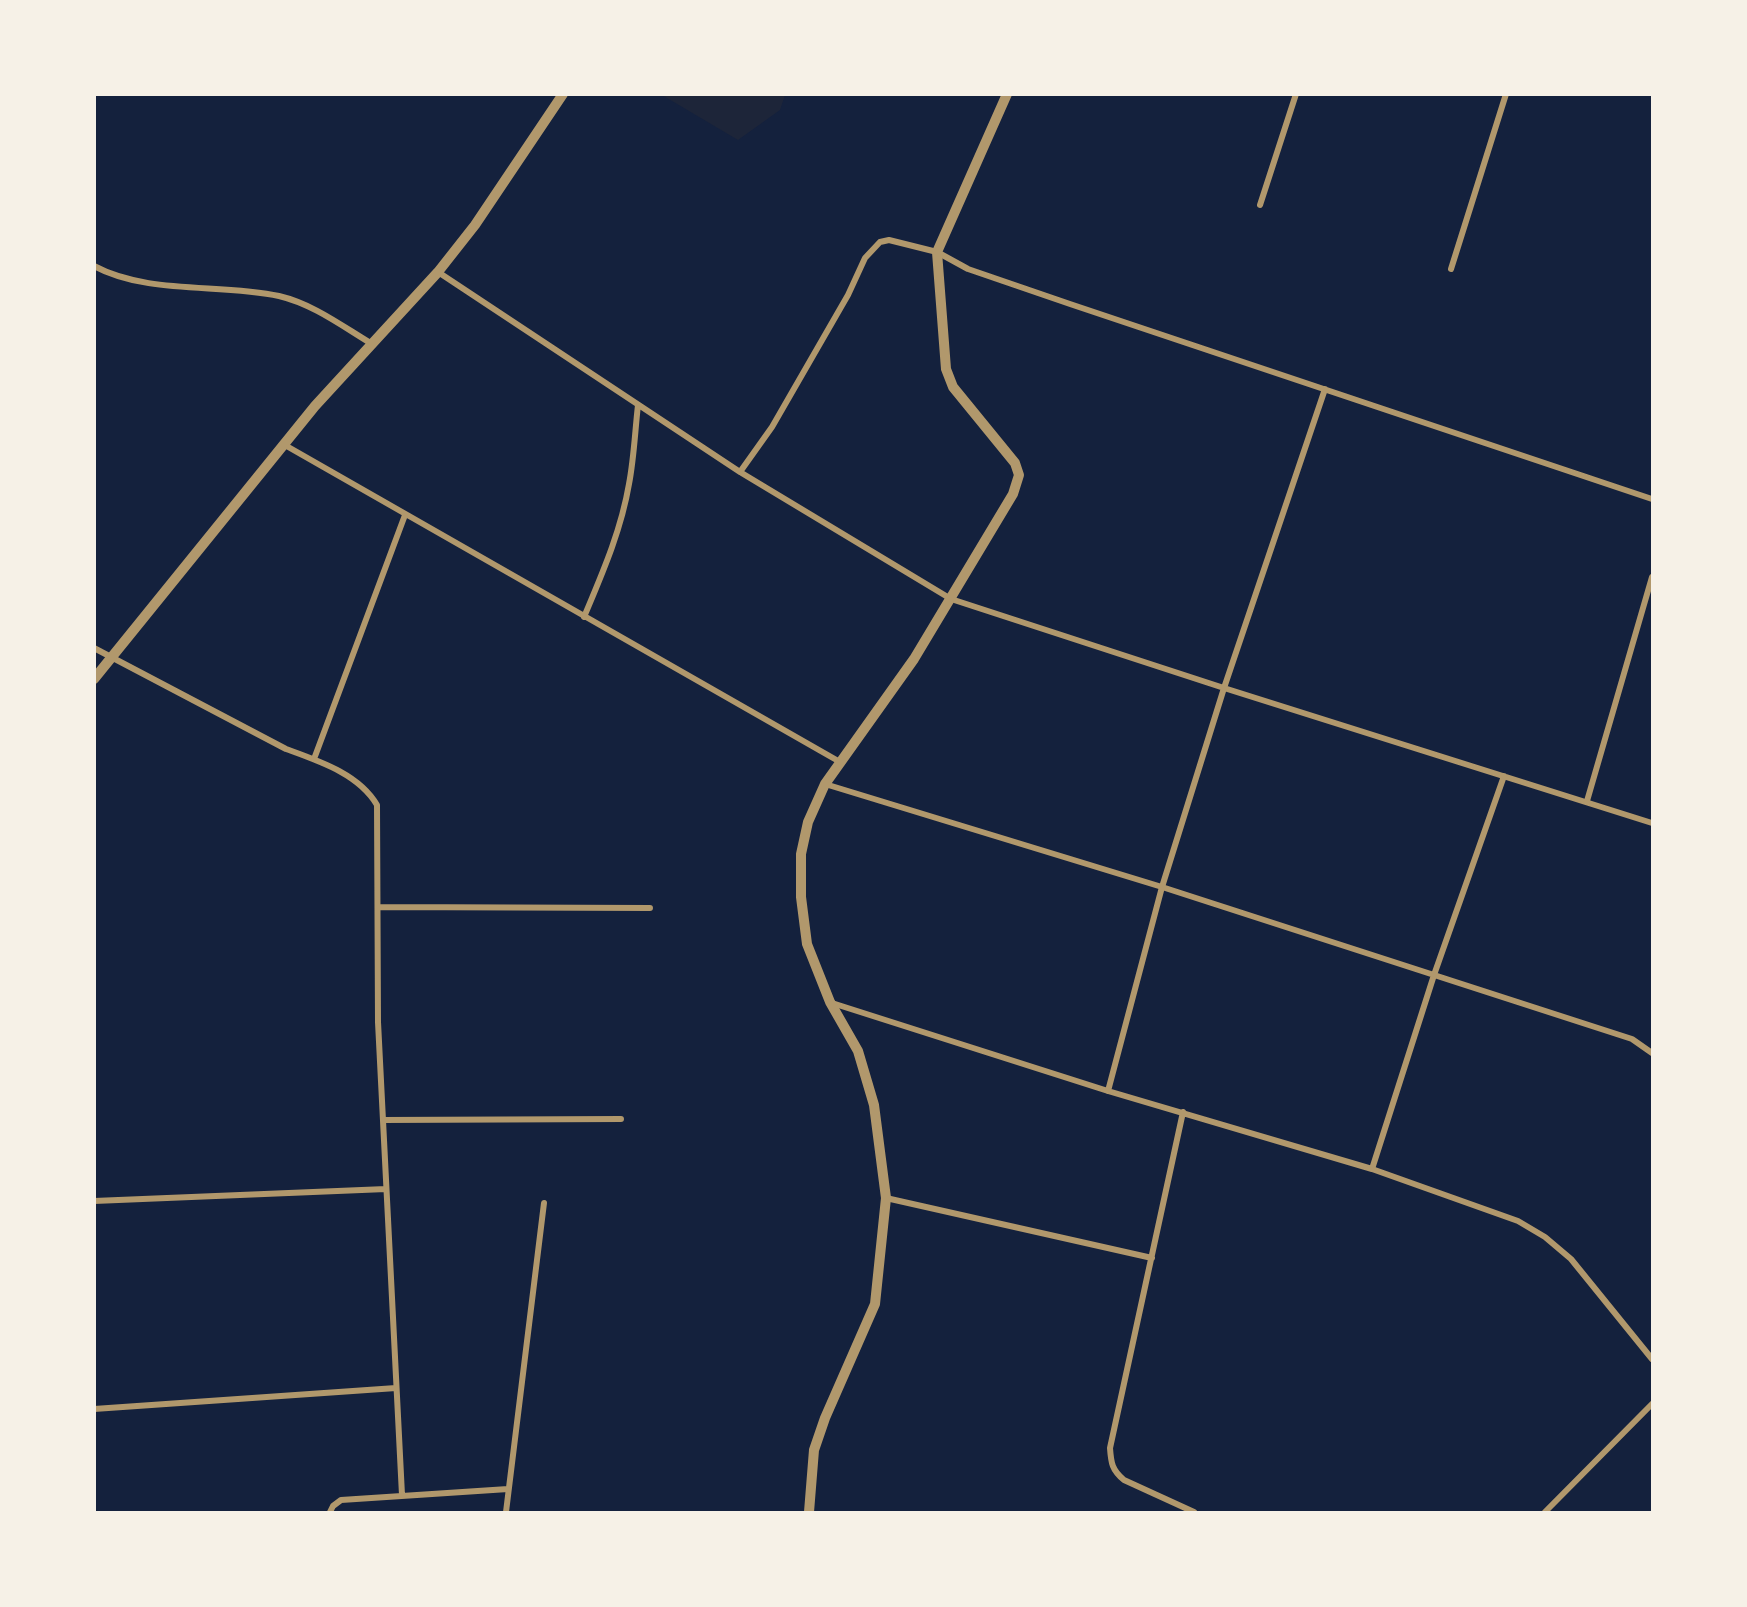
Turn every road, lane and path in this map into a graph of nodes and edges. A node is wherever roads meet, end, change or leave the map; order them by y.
1 (564, 94) edge
2 (1006, 94) edge
3 (1296, 94) edge
4 (1506, 94) edge
5 (1260, 205) dead end
6 (938, 252) junction
7 (94, 266) edge
8 (1452, 269) dead end
9 (438, 272) junction
10 (372, 344) junction
11 (1325, 389) junction
12 (638, 405) junction
13 (283, 444) junction
14 (740, 472) junction
15 (1653, 499) edge
16 (405, 515) junction
17 (1653, 577) edge
18 (951, 599) junction
19 (584, 617) junction
20 (94, 648) edge
21 (111, 657) junction
22 (94, 679) edge
23 (1224, 688) junction
24 (314, 759) junction
25 (840, 762) junction
26 (1504, 776) junction
27 (825, 784) junction
28 (1587, 801) junction
29 (1653, 823) edge
30 (1162, 887) junction
31 (378, 907) junction
32 (650, 908) dead end
33 (1434, 975) junction
34 (830, 1002) junction
35 (1653, 1053) edge
36 (1108, 1091) junction
37 (1183, 1112) junction
38 (621, 1119) dead end
39 (383, 1120) junction
40 (1372, 1169) junction
41 (386, 1189) junction
42 (886, 1198) junction
43 (94, 1201) edge
44 (544, 1203) dead end
45 (1152, 1258) junction
46 (1653, 1359) edge
47 (396, 1388) junction
48 (1653, 1404) edge
49 (94, 1409) edge
50 (508, 1489) junction
51 (402, 1495) junction
52 (330, 1512) edge
53 (507, 1512) edge
54 (809, 1512) edge
55 (1194, 1512) edge
56 (1545, 1512) edge

1 - 9 street
2 - 6 street
3 - 5 street
4 - 8 street
6 - 11 street
6 - 14 street
6 - 18 street
7 - 10 street
9 - 10 street
9 - 12 street
10 - 13 street
11 - 15 street
11 - 23 street
12 - 14 street
12 - 19 street
13 - 16 street
13 - 21 street
14 - 18 street
16 - 19 street
16 - 24 street
17 - 28 street
18 - 23 street
18 - 25 street
19 - 25 street
20 - 21 street
21 - 22 street
21 - 24 street
23 - 26 street
23 - 30 street
24 - 31 street
25 - 27 street
26 - 28 street
26 - 33 street
27 - 30 street
27 - 34 street
28 - 29 street
30 - 33 street
30 - 36 street
31 - 32 street
31 - 39 street
33 - 35 street
33 - 40 street
34 - 36 street
34 - 42 street
36 - 37 street
37 - 40 street
37 - 45 street
38 - 39 street
39 - 41 street
40 - 46 street
41 - 43 street
41 - 47 street
42 - 45 street
42 - 54 street
44 - 50 street
45 - 55 street
47 - 49 street
47 - 51 street
48 - 56 street
50 - 51 street
50 - 53 street
51 - 52 street

